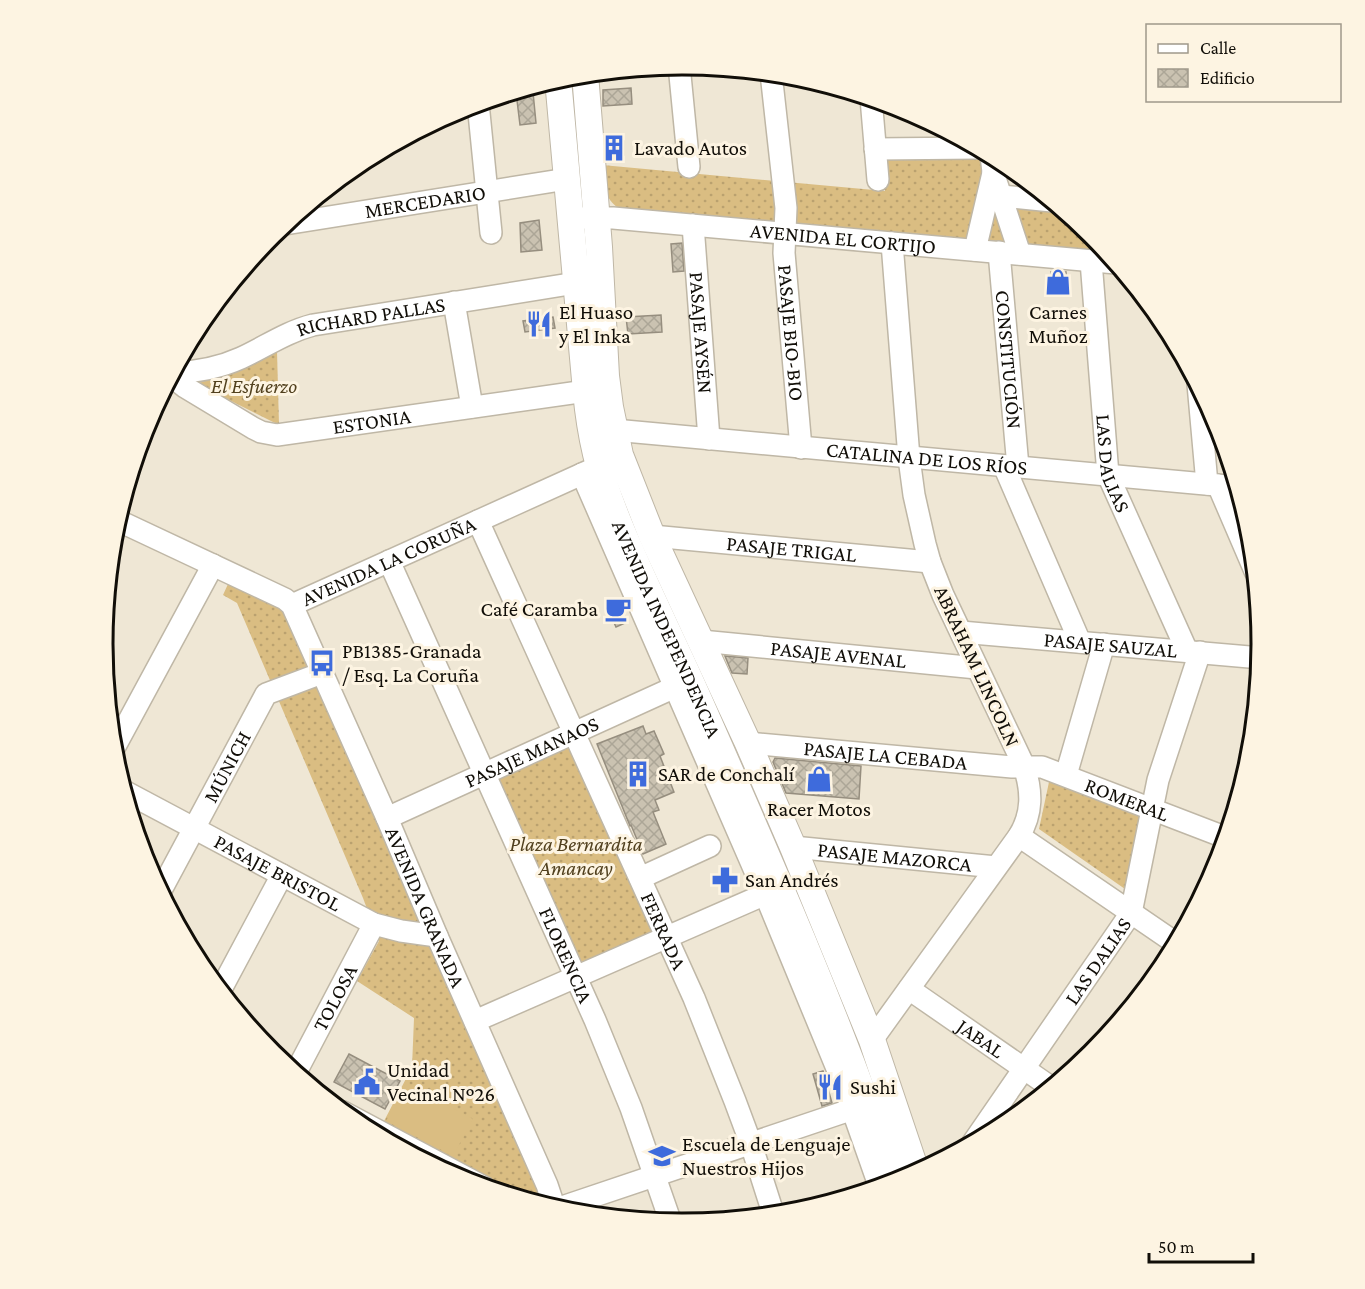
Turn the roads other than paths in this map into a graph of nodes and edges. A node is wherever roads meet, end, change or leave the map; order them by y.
1 (680, 75) edge
2 (772, 82) edge
3 (586, 84) edge
4 (559, 89) edge
5 (872, 107) edge
6 (479, 113) edge
7 (961, 148) edge
8 (875, 149) junction
9 (992, 166) edge
10 (689, 167) dead end
11 (993, 167) edge
12 (567, 178) junction
13 (878, 180) dead end
14 (487, 192) junction
15 (1001, 196) junction
16 (1037, 200) edge
17 (571, 218) junction
18 (596, 218) junction
19 (301, 221) edge
20 (693, 225) junction
21 (491, 233) dead end
22 (785, 233) junction
23 (892, 243) junction
24 (975, 250) junction
25 (1010, 253) junction
26 (1091, 261) junction
27 (1104, 262) edge
28 (576, 283) junction
29 (454, 302) junction
30 (182, 373) edge
31 (178, 381) edge
32 (586, 391) junction
33 (472, 407) junction
34 (1207, 422) edge
35 (614, 430) junction
36 (709, 439) junction
37 (801, 448) junction
38 (909, 458) junction
39 (1011, 467) junction
40 (591, 470) junction
41 (1108, 475) junction
42 (1221, 485) edge
43 (478, 521) junction
44 (126, 524) edge
45 (652, 536) junction
46 (1242, 537) edge
47 (389, 561) junction
48 (930, 562) junction
49 (213, 565) junction
50 (292, 605) junction
51 (961, 632) junction
52 (701, 641) junction
53 (1080, 642) junction
54 (1104, 644) junction
55 (1193, 652) junction
56 (1252, 657) edge
57 (977, 668) junction
58 (322, 673) junction
59 (675, 687) junction
60 (574, 732) junction
61 (121, 736) edge
62 (748, 743) junction
63 (1024, 766) junction
64 (484, 773) junction
65 (1066, 775) junction
66 (133, 796) edge
67 (1152, 809) junction
68 (387, 818) junction
69 (194, 828) junction
70 (1219, 835) edge
71 (1019, 836) junction
72 (710, 846) dead end
73 (793, 847) junction
74 (996, 867) junction
75 (282, 875) junction
76 (640, 878) junction
77 (165, 882) edge
78 (773, 890) junction
79 (1131, 913) junction
80 (374, 924) junction
81 (437, 936) junction
82 (667, 936) junction
83 (1170, 939) edge
84 (576, 976) junction
85 (225, 982) edge
86 (909, 989) junction
87 (475, 1021) junction
88 (872, 1040) junction
89 (300, 1066) edge
90 (1024, 1069) junction
91 (1045, 1083) edge
92 (853, 1109) junction
93 (983, 1128) edge
94 (751, 1144) junction
95 (914, 1165) edge
96 (892, 1174) edge
97 (656, 1176) junction
98 (877, 1180) edge
99 (552, 1199) edge
100 (573, 1203) edge
101 (771, 1207) edge
102 (668, 1214) edge

1 - 10 street
2 - 22 street, PASAJE BIO-BIO
3 - 18 main road, AVENIDA INDEPENDENCIA
4 - 12 main road, AVENIDA INDEPENDENCIA
5 - 8 street
6 - 14 street
7 - 8 street
8 - 13 street
9 - 24 street
11 - 15 street
12 - 14 street, MERCEDARIO
12 - 17 main road, AVENIDA INDEPENDENCIA
14 - 19 street, MERCEDARIO
14 - 21 street
15 - 16 street
15 - 25 street
17 - 18 street, AVENIDA EL CORTIJO
17 - 28 main road, AVENIDA INDEPENDENCIA
18 - 20 street, AVENIDA EL CORTIJO
18 - 35 main road, AVENIDA INDEPENDENCIA
20 - 22 street, AVENIDA EL CORTIJO
20 - 36 street, PASAJE AYSÉN
22 - 23 street, AVENIDA EL CORTIJO
22 - 37 street, PASAJE BIO-BIO
23 - 24 street, AVENIDA EL CORTIJO
23 - 38 street, ABRAHAM LINCOLN
24 - 25 street, AVENIDA EL CORTIJO
25 - 26 street, AVENIDA EL CORTIJO
25 - 39 street, CONSTITUCIÓN
26 - 27 street, AVENIDA EL CORTIJO
26 - 41 street, LAS DALIAS
28 - 29 street, RICHARD PALLAS
28 - 32 main road, AVENIDA INDEPENDENCIA
29 - 30 street, RICHARD PALLAS
29 - 33 street
31 - 33 street, ESTONIA
32 - 33 street, ESTONIA
32 - 40 main road, AVENIDA INDEPENDENCIA
34 - 42 street
35 - 36 street, CATALINA DE LOS RÍOS
35 - 45 main road, AVENIDA INDEPENDENCIA
36 - 37 street, CATALINA DE LOS RÍOS
37 - 38 street, CATALINA DE LOS RÍOS
38 - 39 street, CATALINA DE LOS RÍOS
38 - 48 street, ABRAHAM LINCOLN
39 - 41 street, CATALINA DE LOS RÍOS
39 - 53 street, CONSTITUCIÓN
40 - 43 street, AVENIDA LA CORUÑA
40 - 59 street, AVENIDA INDEPENDENCIA
40 - 78 main road, AVENIDA INDEPENDENCIA
41 - 42 street, CATALINA DE LOS RÍOS
41 - 55 street, LAS DALIAS
42 - 46 street
43 - 47 street, AVENIDA LA CORUÑA
43 - 60 street, FERRADA
44 - 49 street, AVENIDA LA CORUÑA
45 - 48 street, PASAJE TRIGAL
45 - 52 main road, AVENIDA INDEPENDENCIA
47 - 50 street, AVENIDA LA CORUÑA
47 - 64 street, FLORENCIA
48 - 51 street, ABRAHAM LINCOLN
49 - 50 street, AVENIDA LA CORUÑA
49 - 61 street
50 - 58 street, AVENIDA GRANADA
51 - 53 street, PASAJE SAUZAL
51 - 57 street, ABRAHAM LINCOLN
52 - 57 street, PASAJE AVENAL
52 - 62 main road, AVENIDA INDEPENDENCIA
53 - 54 street, PASAJE SAUZAL
54 - 55 street, PASAJE SAUZAL
54 - 65 street
55 - 56 street, PASAJE SAUZAL
55 - 67 street, LAS DALIAS
57 - 63 street, ABRAHAM LINCOLN
58 - 68 street, AVENIDA GRANADA
58 - 69 street, MÚNICH
59 - 60 street, PASAJE MANAOS
59 - 78 street, AVENIDA INDEPENDENCIA
60 - 64 street, PASAJE MANAOS
60 - 76 street, FERRADA
62 - 63 street, PASAJE LA CEBADA
62 - 73 main road, AVENIDA INDEPENDENCIA
63 - 65 street, ROMERAL
63 - 71 street, ABRAHAM LINCOLN
64 - 68 street, PASAJE MANAOS
64 - 84 street, FLORENCIA
65 - 67 street, ROMERAL
66 - 69 street, PASAJE BRISTOL
67 - 70 street, ROMERAL
67 - 79 street, LAS DALIAS
68 - 81 street, AVENIDA GRANADA
69 - 75 street, PASAJE BRISTOL
69 - 77 street, MÚNICH
71 - 74 street, ABRAHAM LINCOLN
71 - 79 street
72 - 76 street
73 - 74 street, PASAJE MAZORCA
73 - 88 main road, AVENIDA INDEPENDENCIA
74 - 86 street, ABRAHAM LINCOLN
75 - 80 street, PASAJE BRISTOL
75 - 85 street
76 - 82 street, FERRADA
78 - 82 street
78 - 92 street, AVENIDA INDEPENDENCIA
78 - 96 main road, AVENIDA INDEPENDENCIA
79 - 83 street
79 - 90 street, LAS DALIAS
80 - 81 street, PASAJE BRISTOL
80 - 89 street, TOLOSA
81 - 87 street, AVENIDA GRANADA
82 - 84 street
82 - 94 street, FERRADA
84 - 87 street
84 - 97 street, FLORENCIA
86 - 88 street, ABRAHAM LINCOLN
86 - 90 street, JABAL
87 - 99 street, AVENIDA GRANADA
88 - 95 main road, AVENIDA INDEPENDENCIA
90 - 91 street, JABAL
90 - 93 street, LAS DALIAS
92 - 94 street
92 - 98 street, AVENIDA INDEPENDENCIA
94 - 97 street
94 - 101 street, FERRADA
97 - 100 street
97 - 102 street, FLORENCIA

